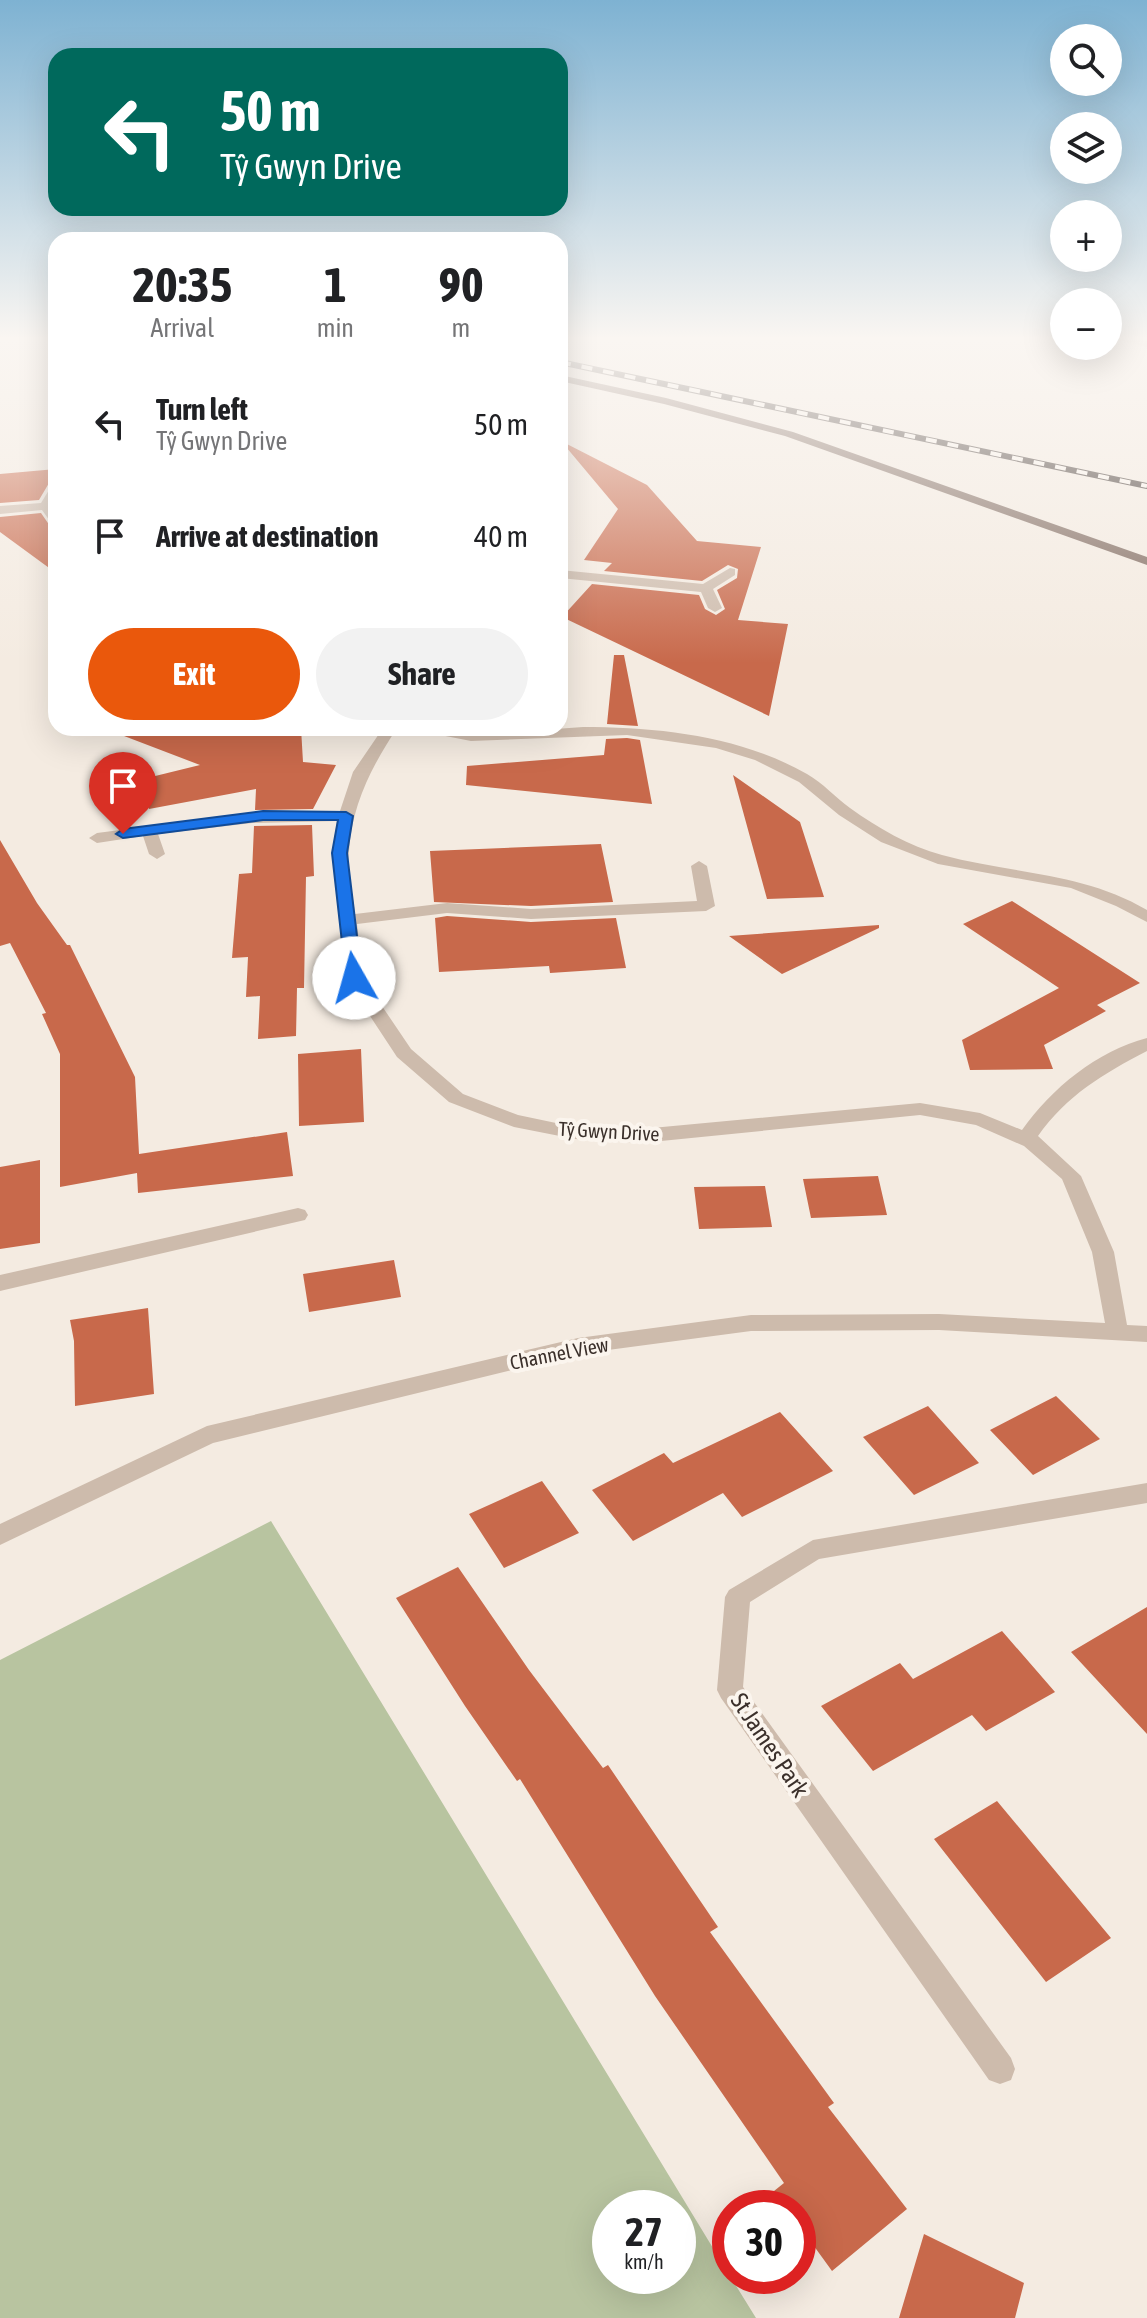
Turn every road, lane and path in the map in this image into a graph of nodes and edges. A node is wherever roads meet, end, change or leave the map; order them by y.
1 (823, 446) edge
2 (48, 501) edge
3 (45, 506) junction
4 (0, 510) edge
5 (48, 510) edge
6 (1147, 561) edge
7 (730, 572) dead end
8 (568, 575) edge
9 (706, 588) junction
10 (715, 608) dead end
11 (568, 732) edge
12 (385, 736) edge
13 (471, 736) edge
14 (526, 736) edge
15 (346, 816) junction
16 (149, 830) junction
17 (97, 838) dead end
18 (157, 854) dead end
19 (699, 866) dead end
20 (1147, 917) edge
21 (347, 920) junction
22 (1147, 1044) edge
23 (1026, 1139) junction
24 (298, 1215) dead end
25 (0, 1283) edge
26 (1117, 1330) junction
27 (1147, 1334) edge
28 (1147, 1493) edge
29 (0, 1535) edge
30 (1000, 2069) dead end

1 - 6 main road
2 - 3 street
3 - 4 street
3 - 5 street
7 - 9 street
8 - 9 street
9 - 10 street
11 - 20 street
12 - 15 street, Tŷ Gwyn Drive
13 - 14 street
15 - 16 street
15 - 21 street, Tŷ Gwyn Drive
16 - 17 street
16 - 18 street
19 - 21 street
21 - 23 street, Tŷ Gwyn Drive
22 - 23 street
23 - 26 street, Tŷ Gwyn Drive
24 - 25 street
26 - 27 street, Channel View
26 - 29 street, Channel View
28 - 30 street, St James Park

